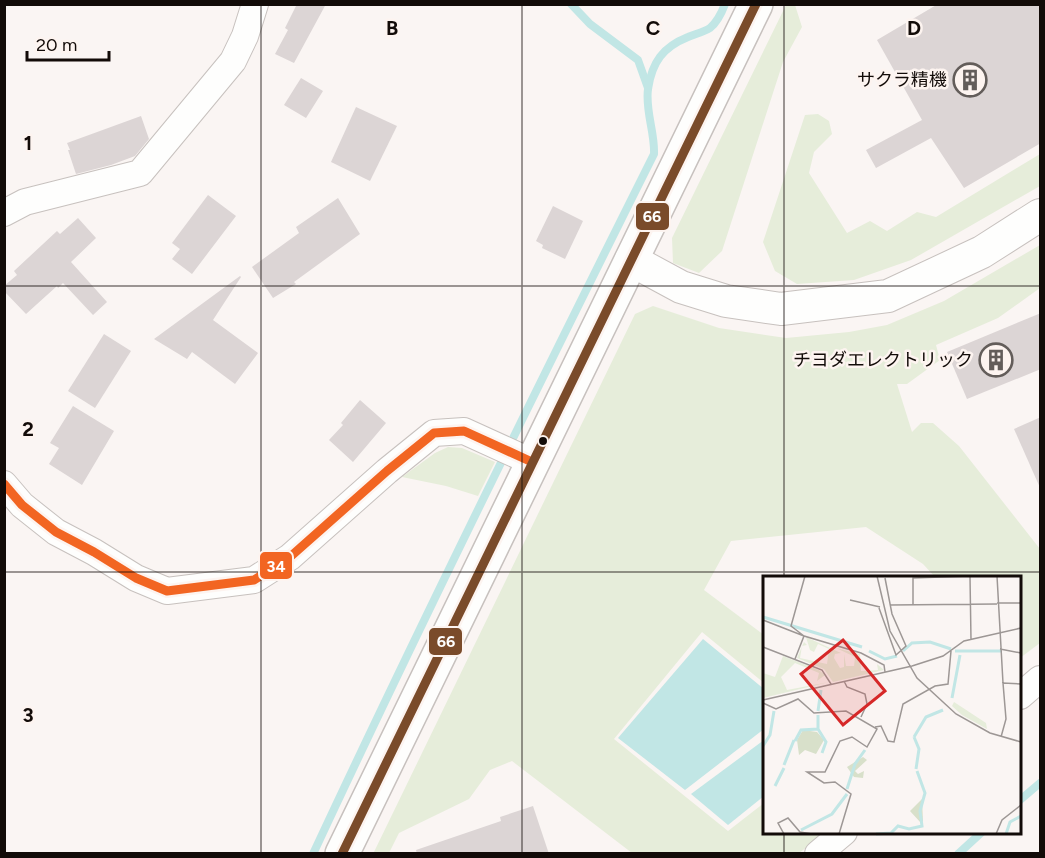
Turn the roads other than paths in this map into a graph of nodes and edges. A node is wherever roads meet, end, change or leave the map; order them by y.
1 (255, 4) edge
2 (756, 4) edge
3 (4, 213) edge
4 (1041, 215) edge
5 (631, 260) junction
6 (515, 454) junction
7 (4, 484) edge
8 (1041, 679) edge
9 (1021, 695) edge
10 (842, 834) edge
11 (342, 854) edge
12 (818, 854) edge

1 - 3 street
2 - 5 highway
4 - 5 street
5 - 6 highway
6 - 7 street
6 - 11 highway
8 - 9 street
10 - 12 street

